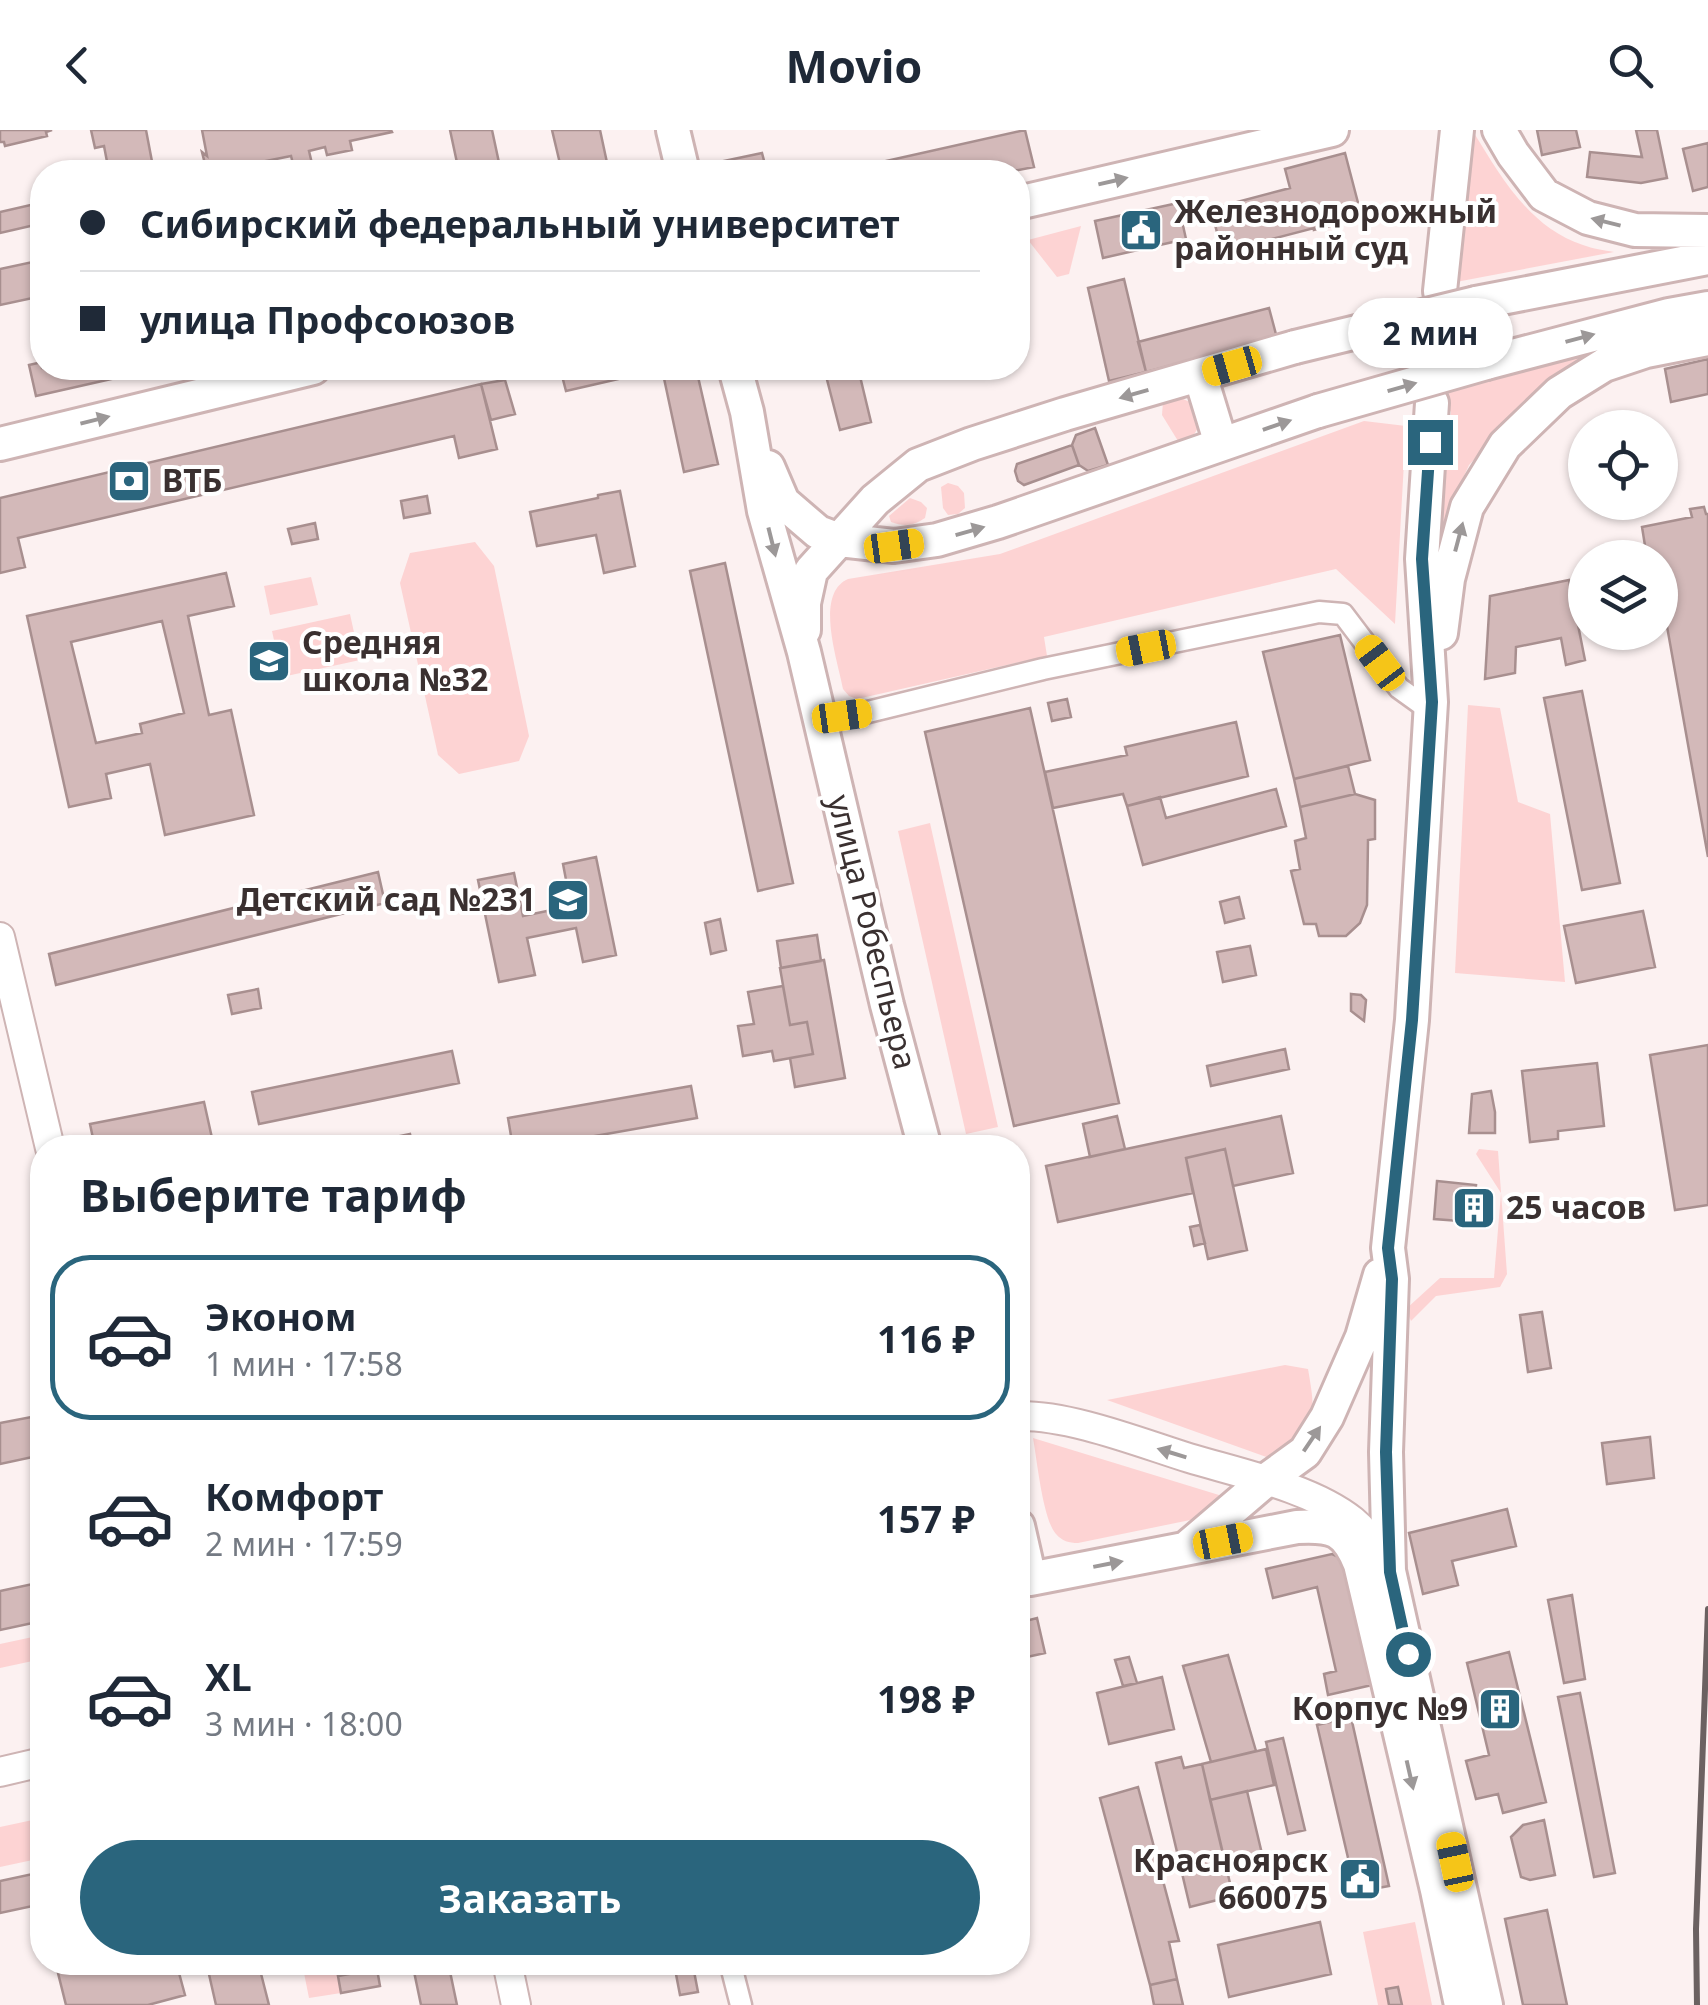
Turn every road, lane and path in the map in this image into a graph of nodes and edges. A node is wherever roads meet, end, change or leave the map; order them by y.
1 (672, 130) edge
2 (1332, 130) edge
3 (1457, 130) edge
4 (1499, 130) edge
5 (680, 160) edge
6 (1030, 200) edge
7 (1706, 240) edge
8 (1440, 291) tunnel mouth
9 (1708, 308) edge
10 (1708, 339) edge
11 (1200, 375) junction
12 (263, 380) edge
13 (738, 380) edge
14 (1432, 404) tunnel mouth
15 (747, 412) junction
16 (0, 444) edge
17 (1221, 444) junction
18 (839, 540) junction
19 (804, 652) junction
20 (1431, 706) junction
21 (820, 718) junction
22 (0, 937) edge
23 (47, 1135) edge
24 (922, 1135) edge
25 (1388, 1248) junction
26 (1030, 1416) edge
27 (1265, 1481) junction
28 (1186, 1548) junction
29 (1390, 1572) junction
30 (1030, 1580) edge
31 (30, 1765) edge
32 (0, 1772) edge
33 (510, 1975) edge
34 (733, 1975) edge
35 (516, 2005) edge
36 (741, 2005) edge
37 (1461, 2005) edge
38 (1486, 2005) edge

1 - 5 main road
6 -> 2 main road
3 - 8 main road
7 -> 4 main road
7 - 11 main road, bridge
17 -> 9 main road, bridge
20 -> 10 main road
11 - 17 main road
11 -> 18 main road
16 -> 12 main road
13 - 15 main road, улица Робеспьера
14 - 20 main road
15 - 18 main road
15 -> 19 main road, улица Робеспьера
18 -> 17 main road
18 - 19 main road
19 - 21 main road, улица Робеспьера
20 - 21 street
20 - 25 main road
21 - 24 main road, улица Робеспьера
22 - 23 main road
27 -> 25 main road
25 - 29 main road
27 -> 26 main road
27 - 28 main road
27 - 29 main road
30 -> 28 main road
28 -> 37 main road
29 - 38 main road
31 - 32 main road
33 - 35 main road
34 - 36 street

